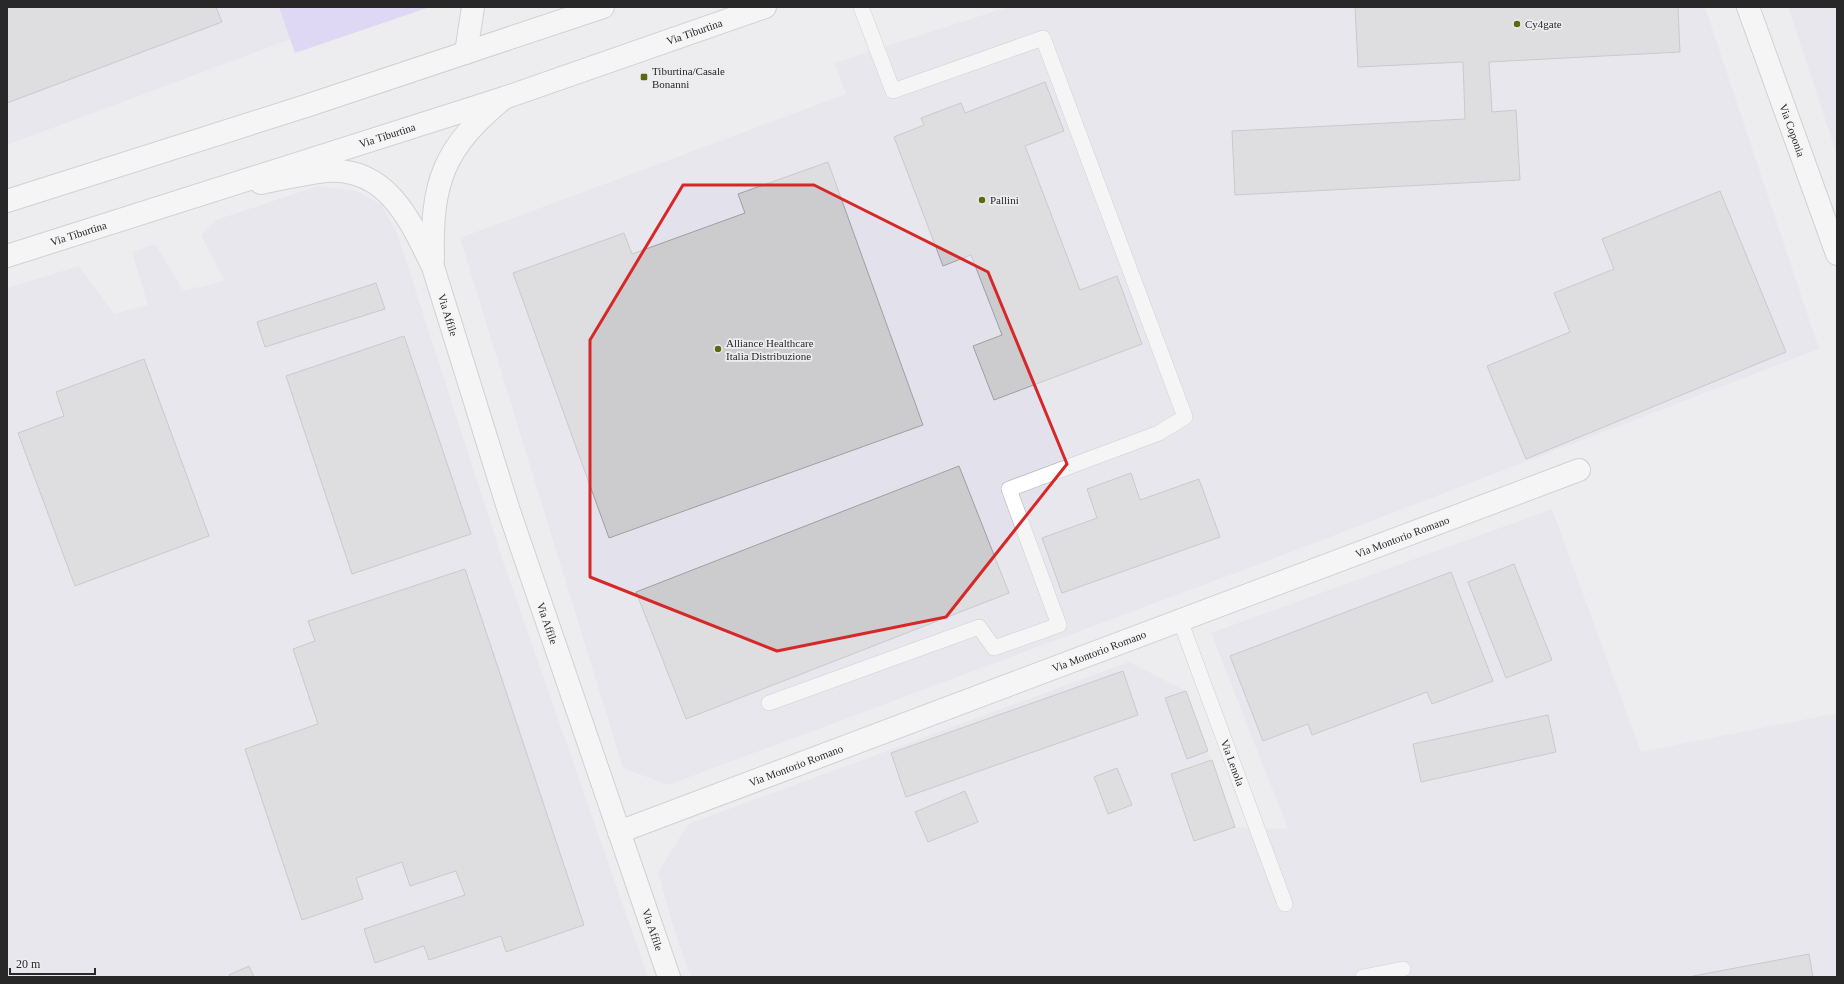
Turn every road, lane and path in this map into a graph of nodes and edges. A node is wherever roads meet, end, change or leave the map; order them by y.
1 (473, 7) edge
2 (603, 7) edge
3 (765, 7) edge
4 (861, 7) edge
5 (1748, 7) edge
6 (466, 52) junction
7 (504, 98) junction
8 (204, 192) junction
9 (7, 201) edge
10 (1837, 254) edge
11 (7, 256) edge
12 (433, 267) junction
13 (1579, 470) dead end
14 (1180, 620) junction
15 (769, 703) dead end
16 (619, 832) junction
17 (1285, 904) dead end
18 (1403, 969) dead end
19 (669, 977) edge
20 (1363, 977) edge

1 - 6 street
2 - 6 street
3 - 7 street, Via Tiburtina
4 - 15 lane
5 - 10 street, Via Coponia
6 - 9 street
7 - 8 street, Via Tiburtina
7 - 12 street, Via Affile
8 - 11 street, Via Tiburtina
8 - 12 street, Via Affile
12 - 16 street, Via Affile
13 - 14 street, Via Montorio Romano
14 - 16 street, Via Montorio Romano
14 - 17 lane, Via Lenola
16 - 19 street, Via Affile
18 - 20 lane

